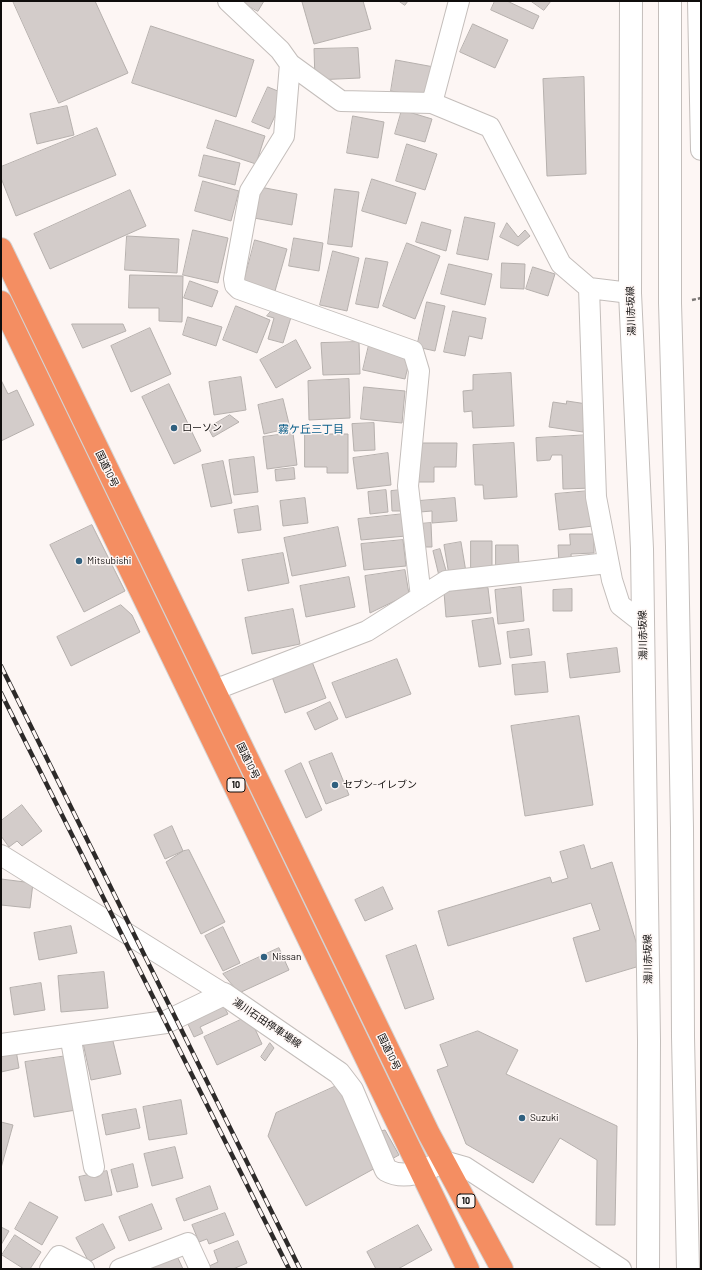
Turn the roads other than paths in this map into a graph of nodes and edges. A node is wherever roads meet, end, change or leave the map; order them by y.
1 (228, 1) edge
2 (459, 1) edge
3 (631, 1) edge
4 (670, 1) edge
5 (698, 1) edge
6 (290, 64) junction
7 (432, 103) junction
8 (701, 150) edge
9 (1, 249) edge
10 (589, 288) junction
11 (630, 293) junction
12 (1, 302) edge
13 (608, 562) junction
14 (421, 597) junction
15 (643, 622) junction
16 (214, 690) junction
17 (1, 855) edge
18 (224, 994) junction
19 (70, 1035) junction
20 (1, 1045) edge
21 (444, 1161) junction
22 (94, 1167) dead end
23 (420, 1172) junction
24 (50, 1269) edge
25 (84, 1269) edge
26 (120, 1269) edge
27 (200, 1269) edge
28 (468, 1269) edge
29 (502, 1269) edge
30 (621, 1269) edge
31 (648, 1269) edge
32 (688, 1269) edge

1 - 6 street
2 - 7 street
3 - 11 main road, 湯川赤坂線
4 - 32 main road
5 - 8 street
6 - 7 street
6 - 14 street
7 - 10 street
9 - 16 highway, 国道10号 / 10
10 - 11 street
10 - 13 street
11 - 15 main road, 湯川赤坂線
12 - 23 highway, 10
13 - 14 street
13 - 15 street
14 - 16 street
15 - 31 main road, 湯川赤坂線
16 - 21 highway, 国道10号 / 10
17 - 18 street
18 - 19 main road, 湯川石田停車場線
18 - 23 main road, 湯川石田停車場線
19 - 20 main road, 湯川石田停車場線
19 - 22 street
21 - 23 main road, 湯川石田停車場線
21 - 29 highway, 国道10号 / 10
21 - 30 street
23 - 28 highway, 10
24 - 25 street
26 - 27 street

